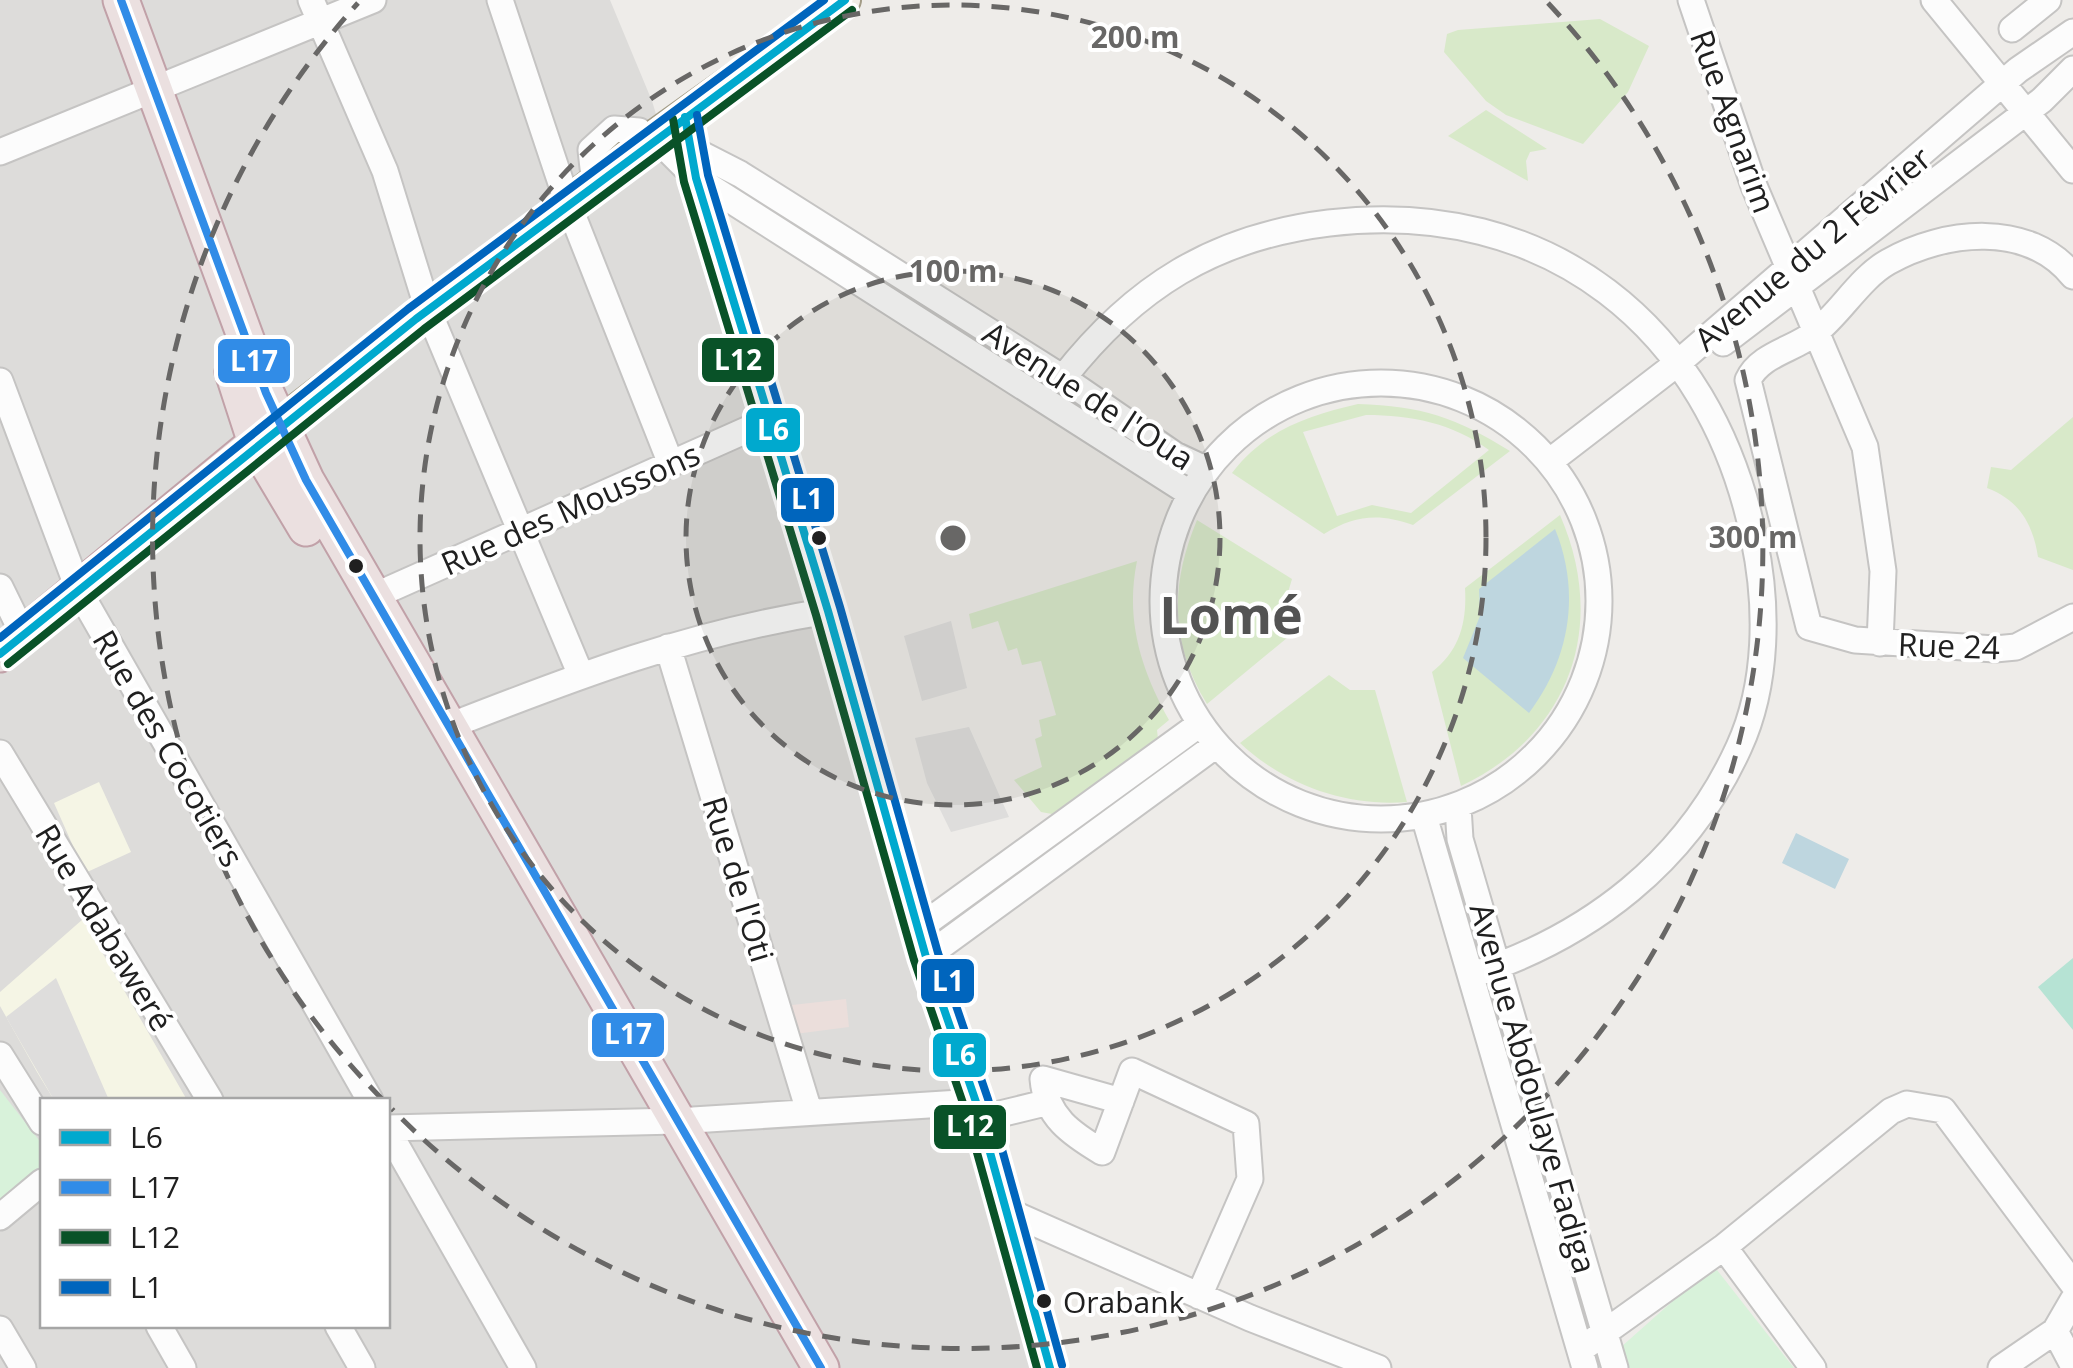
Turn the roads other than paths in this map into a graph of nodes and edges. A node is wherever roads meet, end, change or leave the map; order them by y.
1 (98, 0) edge
2 (121, 0) edge
3 (373, 0) edge
4 (500, 0) edge
5 (845, 0) edge
6 (1691, 0) edge
7 (1934, 0) edge
8 (2048, 0) edge
9 (314, 11) edge
10 (2012, 28) dead end
11 (2073, 32) edge
12 (2048, 52) junction
13 (2070, 71) edge
14 (2000, 86) junction
15 (143, 94) junction
16 (2022, 113) junction
17 (685, 117) junction
18 (642, 135) junction
19 (692, 150) junction
20 (0, 152) edge
21 (2073, 170) edge
22 (696, 178) junction
23 (567, 201) junction
24 (1793, 275) junction
25 (2073, 276) edge
26 (428, 310) junction
27 (1814, 334) junction
28 (1683, 366) junction
29 (1064, 378) junction
30 (0, 381) edge
31 (769, 420) junction
32 (268, 435) junction
33 (670, 464) junction
34 (1554, 468) junction
35 (1206, 470) junction
36 (1190, 494) junction
37 (518, 529) junction
38 (0, 587) edge
39 (80, 590) junction
40 (372, 597) junction
41 (828, 611) junction
42 (2073, 617) edge
43 (1880, 643) junction
44 (12, 644) edge
45 (668, 647) junction
46 (580, 673) junction
47 (1200, 724) junction
48 (447, 727) junction
49 (1216, 746) junction
50 (0, 753) edge
51 (1458, 806) junction
52 (1424, 816) junction
53 (919, 928) junction
54 (926, 956) junction
55 (1500, 966) junction
56 (1472, 975) junction
57 (0, 1055) edge
58 (209, 1098) edge
59 (369, 1098) edge
60 (1121, 1101) junction
61 (1045, 1103) junction
62 (809, 1111) junction
63 (978, 1111) junction
64 (40, 1119) edge
65 (665, 1121) junction
66 (390, 1129) edge
67 (390, 1133) edge
68 (40, 1184) edge
69 (1008, 1211) junction
70 (0, 1217) edge
71 (1724, 1247) junction
72 (2073, 1284) edge
73 (1200, 1296) junction
74 (2073, 1300) edge
75 (161, 1328) edge
76 (339, 1328) edge
77 (0, 1330) edge
78 (2054, 1330) junction
79 (1605, 1333) junction
80 (1583, 1359) edge
81 (2073, 1365) edge
82 (23, 1368) edge
83 (183, 1368) edge
84 (362, 1368) edge
85 (523, 1368) edge
86 (795, 1368) edge
87 (821, 1368) edge
88 (1050, 1368) edge
89 (1378, 1368) edge
90 (1615, 1368) edge
91 (1813, 1368) edge
92 (2001, 1368) edge

1 - 15 highway
2 - 15 highway
3 - 9 street
4 - 23 street
5 - 17 main road
6 - 24 street, Rue Agnarim
7 - 14 street
8 - 10 street
9 - 15 street
9 - 26 street
11 - 12 street, Avenue du 2 Février
12 - 13 street
12 - 14 street, Avenue du 2 Février
13 - 16 street, Avenue du 2 Février
14 - 16 street
14 - 24 street, Avenue du 2 Février
15 - 20 street
15 - 32 highway
16 - 21 street
16 - 24 street, Avenue du 2 Février
17 - 18 main road
17 - 19 street
18 - 22 street
18 - 23 main road
19 - 22 street
19 - 29 street, Avenue de l'Oua
22 - 31 street
22 - 36 street, Avenue de l'Oua
23 - 26 main road
23 - 33 street
24 - 27 street, Rue Agnarim
24 - 28 street, Avenue du 2 Février
25 - 27 street
26 - 32 main road
26 - 37 street
27 - 43 street, Rue Agnarim
27 - 43 street, Rue 24
28 - 29 street
28 - 34 street, Avenue du 2 Février
28 - 55 street
29 - 35 street, Avenue de l'Oua
30 - 39 street, Rue des Cocotiers
31 - 33 street, Rue des Moussons
31 - 41 street
32 - 39 highway
32 - 40 highway
32 - 65 highway
33 - 37 street, Rue des Moussons
34 - 35 street
34 - 51 street
35 - 36 street
36 - 47 street
37 - 40 street, Rue des Moussons
37 - 46 street
38 - 44 street
39 - 44 highway
39 - 59 street, Rue des Cocotiers
40 - 48 highway
41 - 45 street
41 - 53 street
42 - 43 street, Rue 24
45 - 46 street
45 - 62 street, Rue de l'Oti
46 - 48 street
47 - 49 street
47 - 53 street
48 - 65 highway
49 - 52 street
49 - 54 street
50 - 58 street, Rue Adabaweré
51 - 52 street
51 - 55 street, Avenue Abdoulaye Fadiga
52 - 56 street, Avenue Abdoulaye Fadiga
53 - 54 street
54 - 63 street
55 - 56 street
55 - 79 street, Avenue Abdoulaye Fadiga
56 - 80 street, Avenue Abdoulaye Fadiga
57 - 64 street
60 - 61 street
60 - 61 street
60 - 73 street
61 - 63 street
62 - 63 street
62 - 65 street
63 - 69 street
65 - 66 street
65 - 86 highway
65 - 87 highway
67 - 85 street
68 - 70 street
69 - 73 street
69 - 88 street
71 - 72 street
71 - 79 street
71 - 91 street
73 - 89 street
74 - 78 street
75 - 83 street
76 - 84 street
77 - 82 street
78 - 81 street
78 - 92 street
79 - 80 street
79 - 90 street, Avenue Abdoulaye Fadiga

